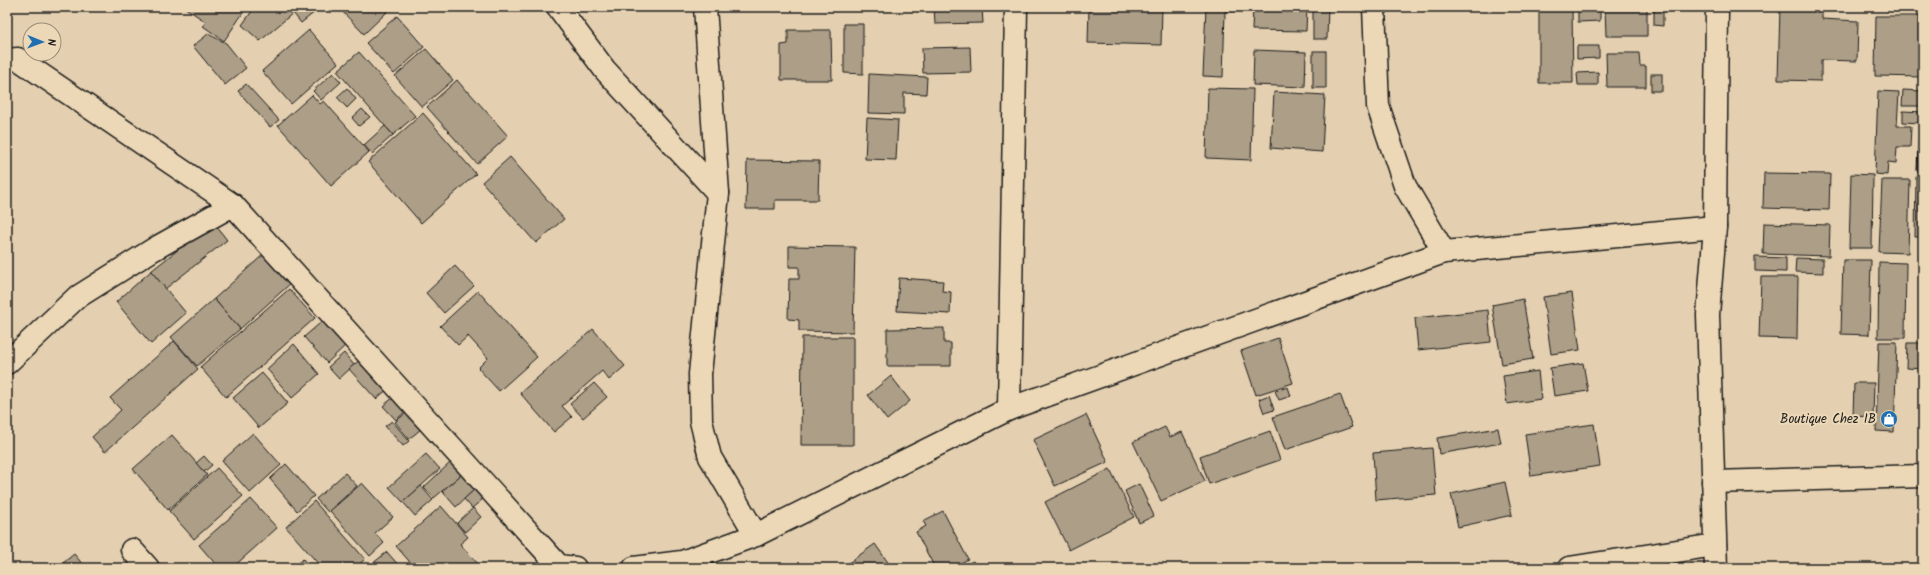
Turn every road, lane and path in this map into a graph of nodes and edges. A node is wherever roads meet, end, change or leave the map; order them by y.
1 (558, 7) edge
2 (705, 7) edge
3 (1016, 7) edge
4 (1374, 7) edge
5 (1717, 7) edge
6 (7, 60) edge
7 (718, 193) junction
8 (233, 205) junction
9 (1715, 227) junction
10 (1444, 252) junction
11 (7, 363) edge
12 (1009, 409) junction
13 (1923, 476) edge
14 (1713, 482) junction
15 (756, 535) junction
16 (1715, 544) junction
17 (132, 550) dead end
18 (563, 567) edge
19 (148, 568) edge
20 (634, 568) edge
21 (1569, 568) edge
22 (1716, 568) edge

1 - 7 street
2 - 7 street
3 - 12 street
4 - 10 street
5 - 9 street
6 - 8 street
7 - 15 street
8 - 11 street
8 - 18 street
9 - 10 street
9 - 14 street
10 - 12 street
12 - 15 street
13 - 14 street
14 - 16 street
15 - 20 street
16 - 21 street
16 - 22 street
17 - 19 street

